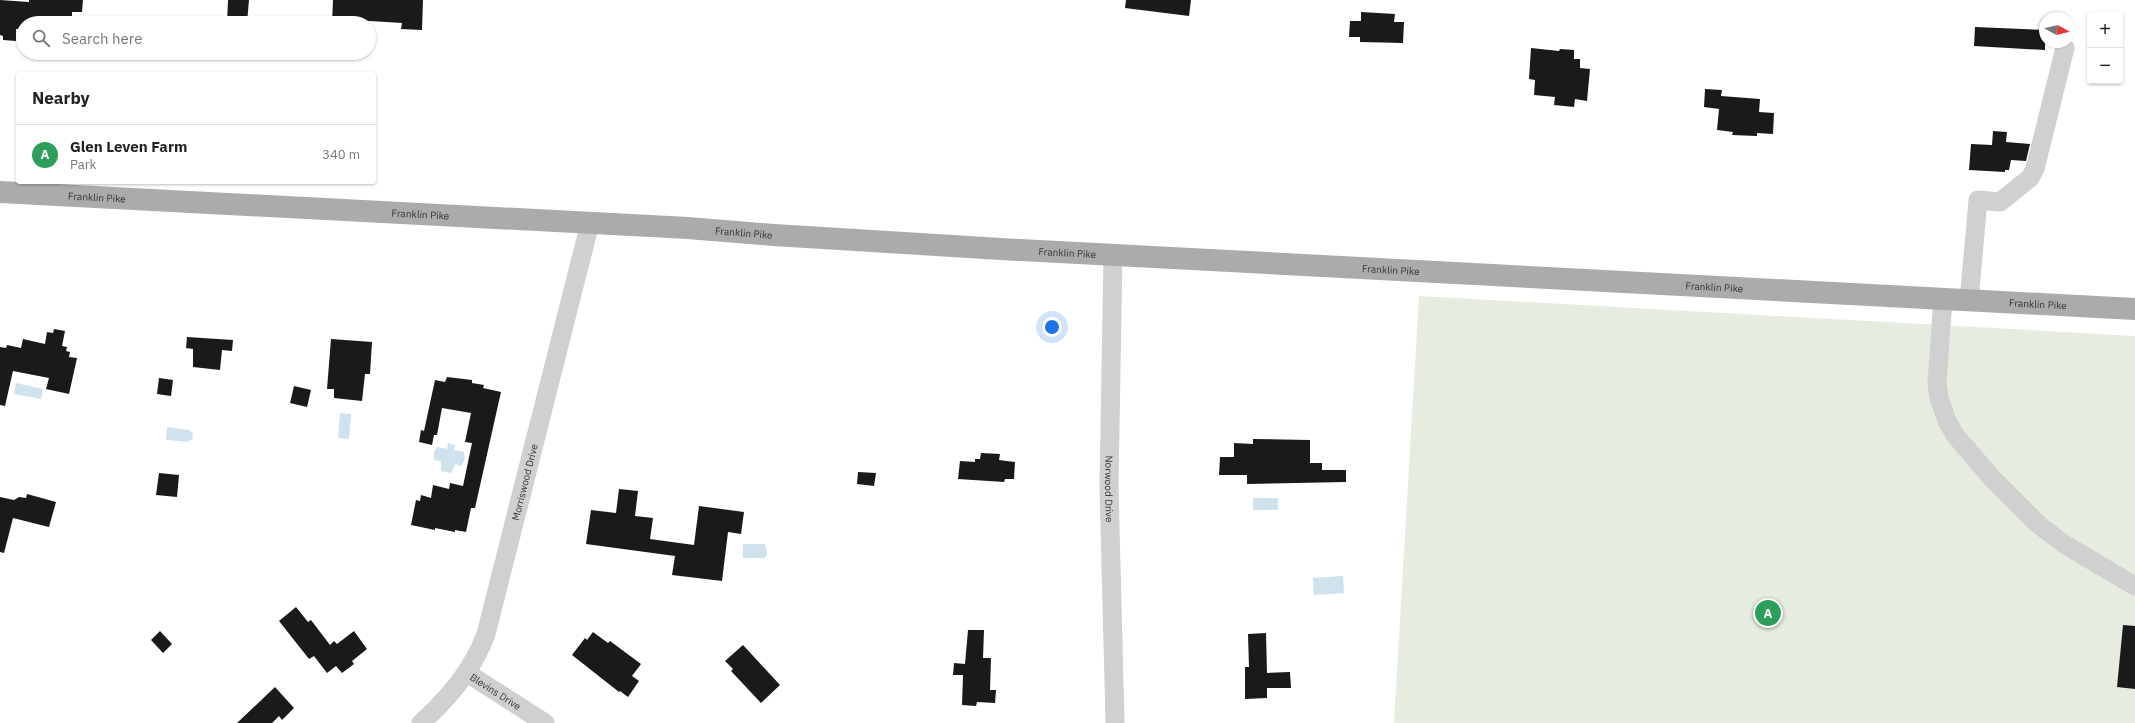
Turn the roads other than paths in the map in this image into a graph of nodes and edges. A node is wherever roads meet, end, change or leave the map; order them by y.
1 (2064, 48) dead end
2 (0, 192) edge
3 (590, 223) junction
4 (1113, 254) junction
5 (1943, 299) junction
6 (1969, 301) junction
7 (2135, 309) edge
8 (2135, 586) edge
9 (467, 673) junction
10 (420, 723) edge
11 (545, 723) edge
12 (1115, 723) edge

1 - 6 street
2 - 3 main road, Franklin Pike
3 - 4 main road, Franklin Pike
3 - 9 street, Morriswood Drive
4 - 5 main road, Franklin Pike
4 - 12 street, Norwood Drive
5 - 6 main road, Franklin Pike
5 - 8 street
6 - 7 main road, Franklin Pike
9 - 10 street, Morriswood Drive
9 - 11 street, Blevins Drive

